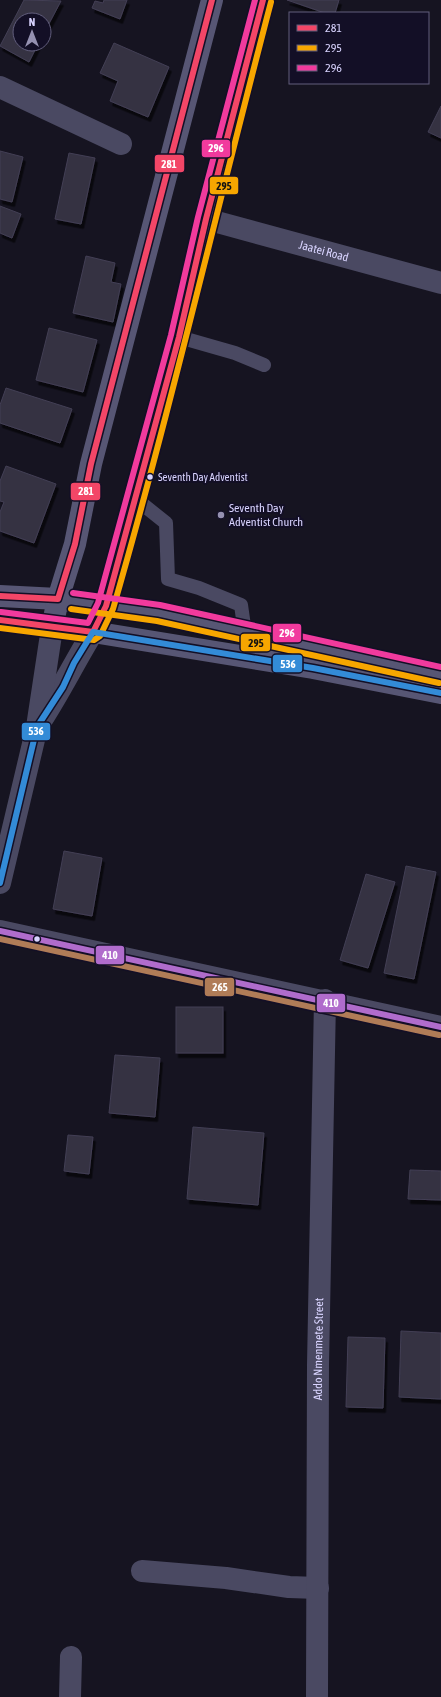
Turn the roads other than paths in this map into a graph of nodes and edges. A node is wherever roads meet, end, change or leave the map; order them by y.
1 (212, 0) edge
2 (263, 0) edge
3 (0, 87) edge
4 (121, 144) dead end
5 (206, 219) junction
6 (441, 283) edge
7 (179, 337) junction
8 (264, 365) dead end
9 (136, 499) junction
10 (0, 596) edge
11 (58, 599) junction
12 (106, 606) junction
13 (0, 620) edge
14 (52, 628) junction
15 (93, 632) junction
16 (245, 633) junction
17 (441, 675) edge
18 (441, 693) edge
19 (37, 727) junction
20 (0, 883) edge
21 (0, 931) edge
22 (325, 1000) junction
23 (441, 1027) edge
24 (142, 1571) dead end
25 (318, 1588) junction
26 (71, 1657) dead end
27 (70, 1697) edge
28 (317, 1697) edge

1 - 11 main road
2 - 5 main road
3 - 4 street
5 - 6 street, Jaatei Road
5 - 7 main road
7 - 8 lane
7 - 9 main road
9 - 12 main road
9 - 16 lane
10 - 11 main road
11 - 12 main road
11 - 14 main road
12 - 15 main road
12 - 16 main road
13 - 14 main road
14 - 15 main road
14 - 19 street
15 - 18 main road
15 - 19 street
16 - 17 main road
19 - 20 street
21 - 22 street
22 - 23 street
22 - 25 street, Addo Nmenmete Street
24 - 25 street
25 - 28 street, Addo Nmenmete Street
26 - 27 street

